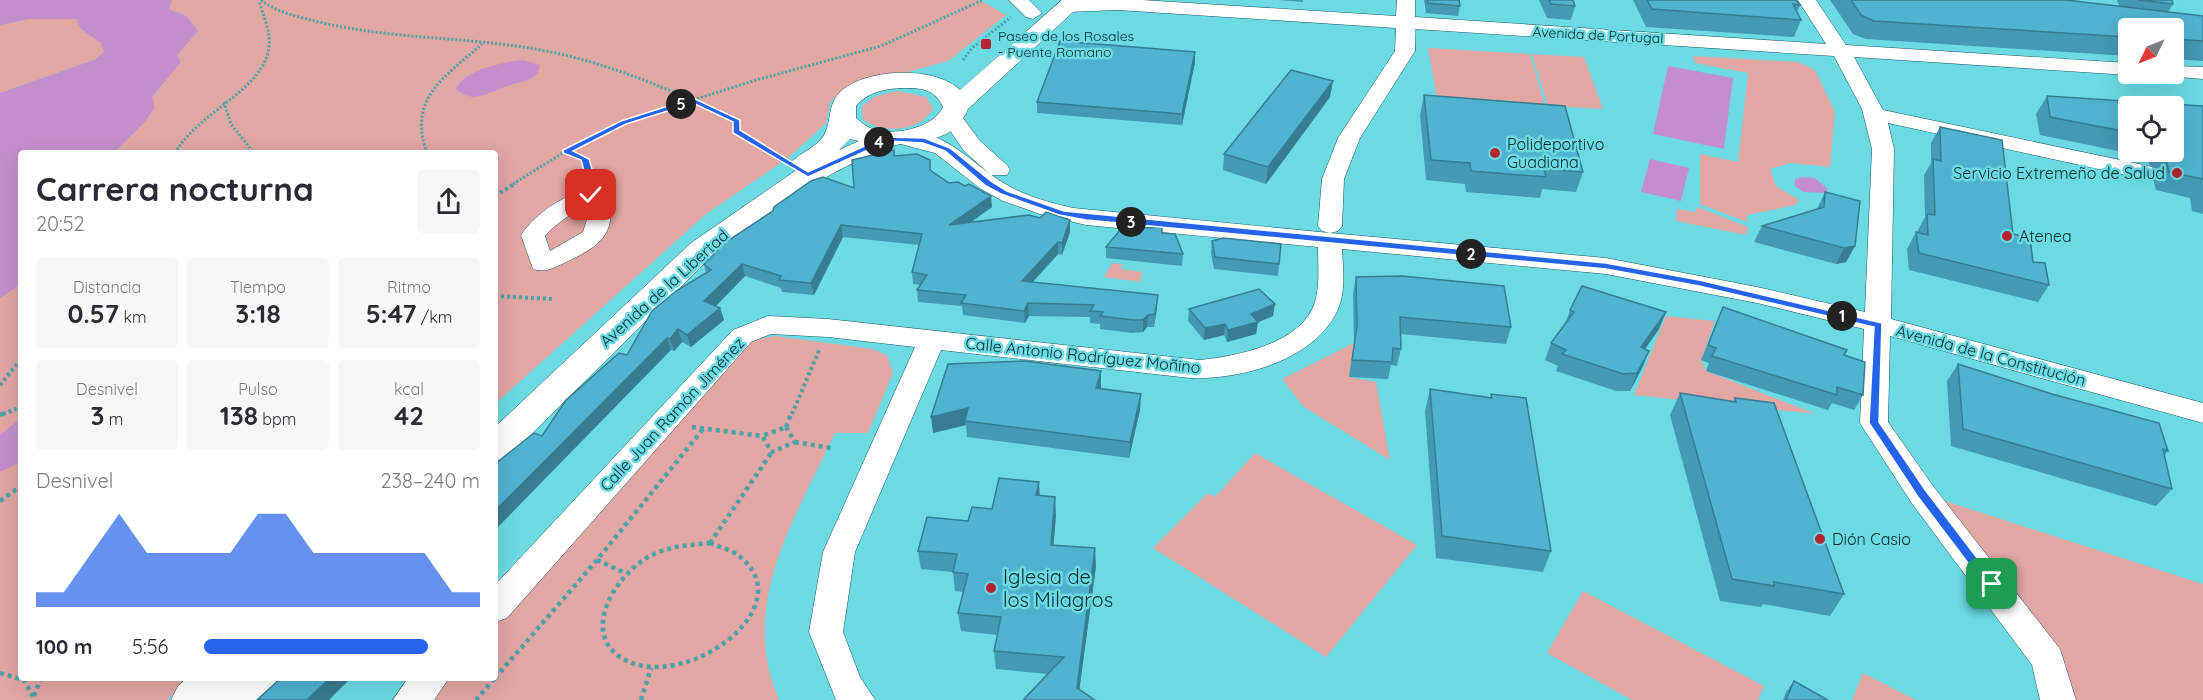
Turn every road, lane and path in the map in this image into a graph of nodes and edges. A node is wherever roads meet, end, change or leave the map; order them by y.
1 (260, 0) edge
2 (983, 0) edge
3 (1406, 0) edge
4 (1807, 0) edge
5 (1043, 8) edge
6 (1407, 23) junction
7 (482, 44) junction
8 (1838, 49) junction
9 (960, 67) junction
10 (2118, 68) edge
11 (923, 81) junction
12 (693, 100) junction
13 (224, 102) junction
14 (954, 112) junction
15 (1874, 114) junction
16 (842, 118) junction
17 (895, 139) junction
18 (176, 150) edge
19 (252, 150) edge
20 (427, 150) edge
21 (566, 151) junction
22 (796, 169) junction
23 (2144, 172) dead end
24 (498, 194) edge
25 (591, 195) dead end
26 (1330, 234) junction
27 (498, 296) edge
28 (554, 299) dead end
29 (1879, 317) junction
30 (932, 339) junction
31 (823, 342) dead end
32 (18, 363) edge
33 (0, 385) edge
34 (2203, 394) edge
35 (18, 408) edge
36 (2203, 412) edge
37 (0, 415) edge
38 (498, 420) edge
39 (682, 426) dead end
40 (786, 427) junction
41 (704, 428) junction
42 (762, 436) junction
43 (795, 442) junction
44 (498, 445) edge
45 (831, 448) dead end
46 (772, 452) junction
47 (18, 488) edge
48 (0, 501) edge
49 (710, 543) junction
50 (597, 560) junction
51 (626, 573) junction
52 (498, 605) edge
53 (651, 668) junction
54 (0, 673) edge
55 (498, 675) edge
56 (18, 678) edge
57 (25, 681) edge
58 (41, 681) edge
59 (214, 681) edge
60 (256, 681) edge
61 (428, 681) edge
62 (492, 681) edge
63 (35, 698) edge
64 (193, 700) edge
65 (236, 700) edge
66 (411, 700) edge
67 (476, 700) edge
68 (641, 700) edge
69 (857, 700) edge
70 (2058, 700) edge

1 - 7 path
1 - 13 path
2 - 12 path
3 - 6 street, Calle Antonio Rodríguez Moñino
4 - 8 street
5 - 6 street, Avenida de Portugal
5 - 9 main road
5 - 9 path
5 - 14 main road, Avenida de la Libertad
6 - 8 street, Avenida de Portugal
6 - 26 street, Calle Antonio Rodríguez Moñino
7 - 12 path
7 - 20 path
8 - 10 street, Avenida de Portugal
8 - 15 street
9 - 11 main road
11 - 14 main road
11 - 16 main road, Avenida de la Libertad
12 - 21 path
12 - 22 path
13 - 18 path
13 - 19 path
14 - 17 main road, Avenida de la Libertad
14 - 26 street, Avenida de la Constitución
15 - 23 street
15 - 29 street
16 - 17 main road
16 - 22 main road, Avenida de la Libertad
17 - 26 street, Avenida de la Constitución
17 - 44 main road, Avenida de la Libertad
21 - 24 path
21 - 25 path
22 - 38 main road, Avenida de la Libertad
26 - 29 street, Avenida de la Constitución
26 - 30 street, Calle Antonio Rodríguez Moñino
27 - 28 path
29 - 34 street, Avenida de la Constitución
29 - 36 street, Avenida de la Constitución
29 - 70 street
30 - 52 street, Calle Juan Ramón Jiménez
30 - 69 street
31 - 40 path
32 - 33 path
35 - 37 path
39 - 41 path
40 - 42 path
40 - 43 path
41 - 42 path
41 - 50 path
42 - 46 path
43 - 45 path
43 - 46 path
46 - 49 path
47 - 48 path
49 - 51 path
49 - 53 path
50 - 51 path
50 - 55 path
51 - 53 path
53 - 68 path
54 - 56 path
57 - 63 path
58 - 63 path
59 - 64 main road
60 - 65 main road
61 - 66 street
62 - 67 path

